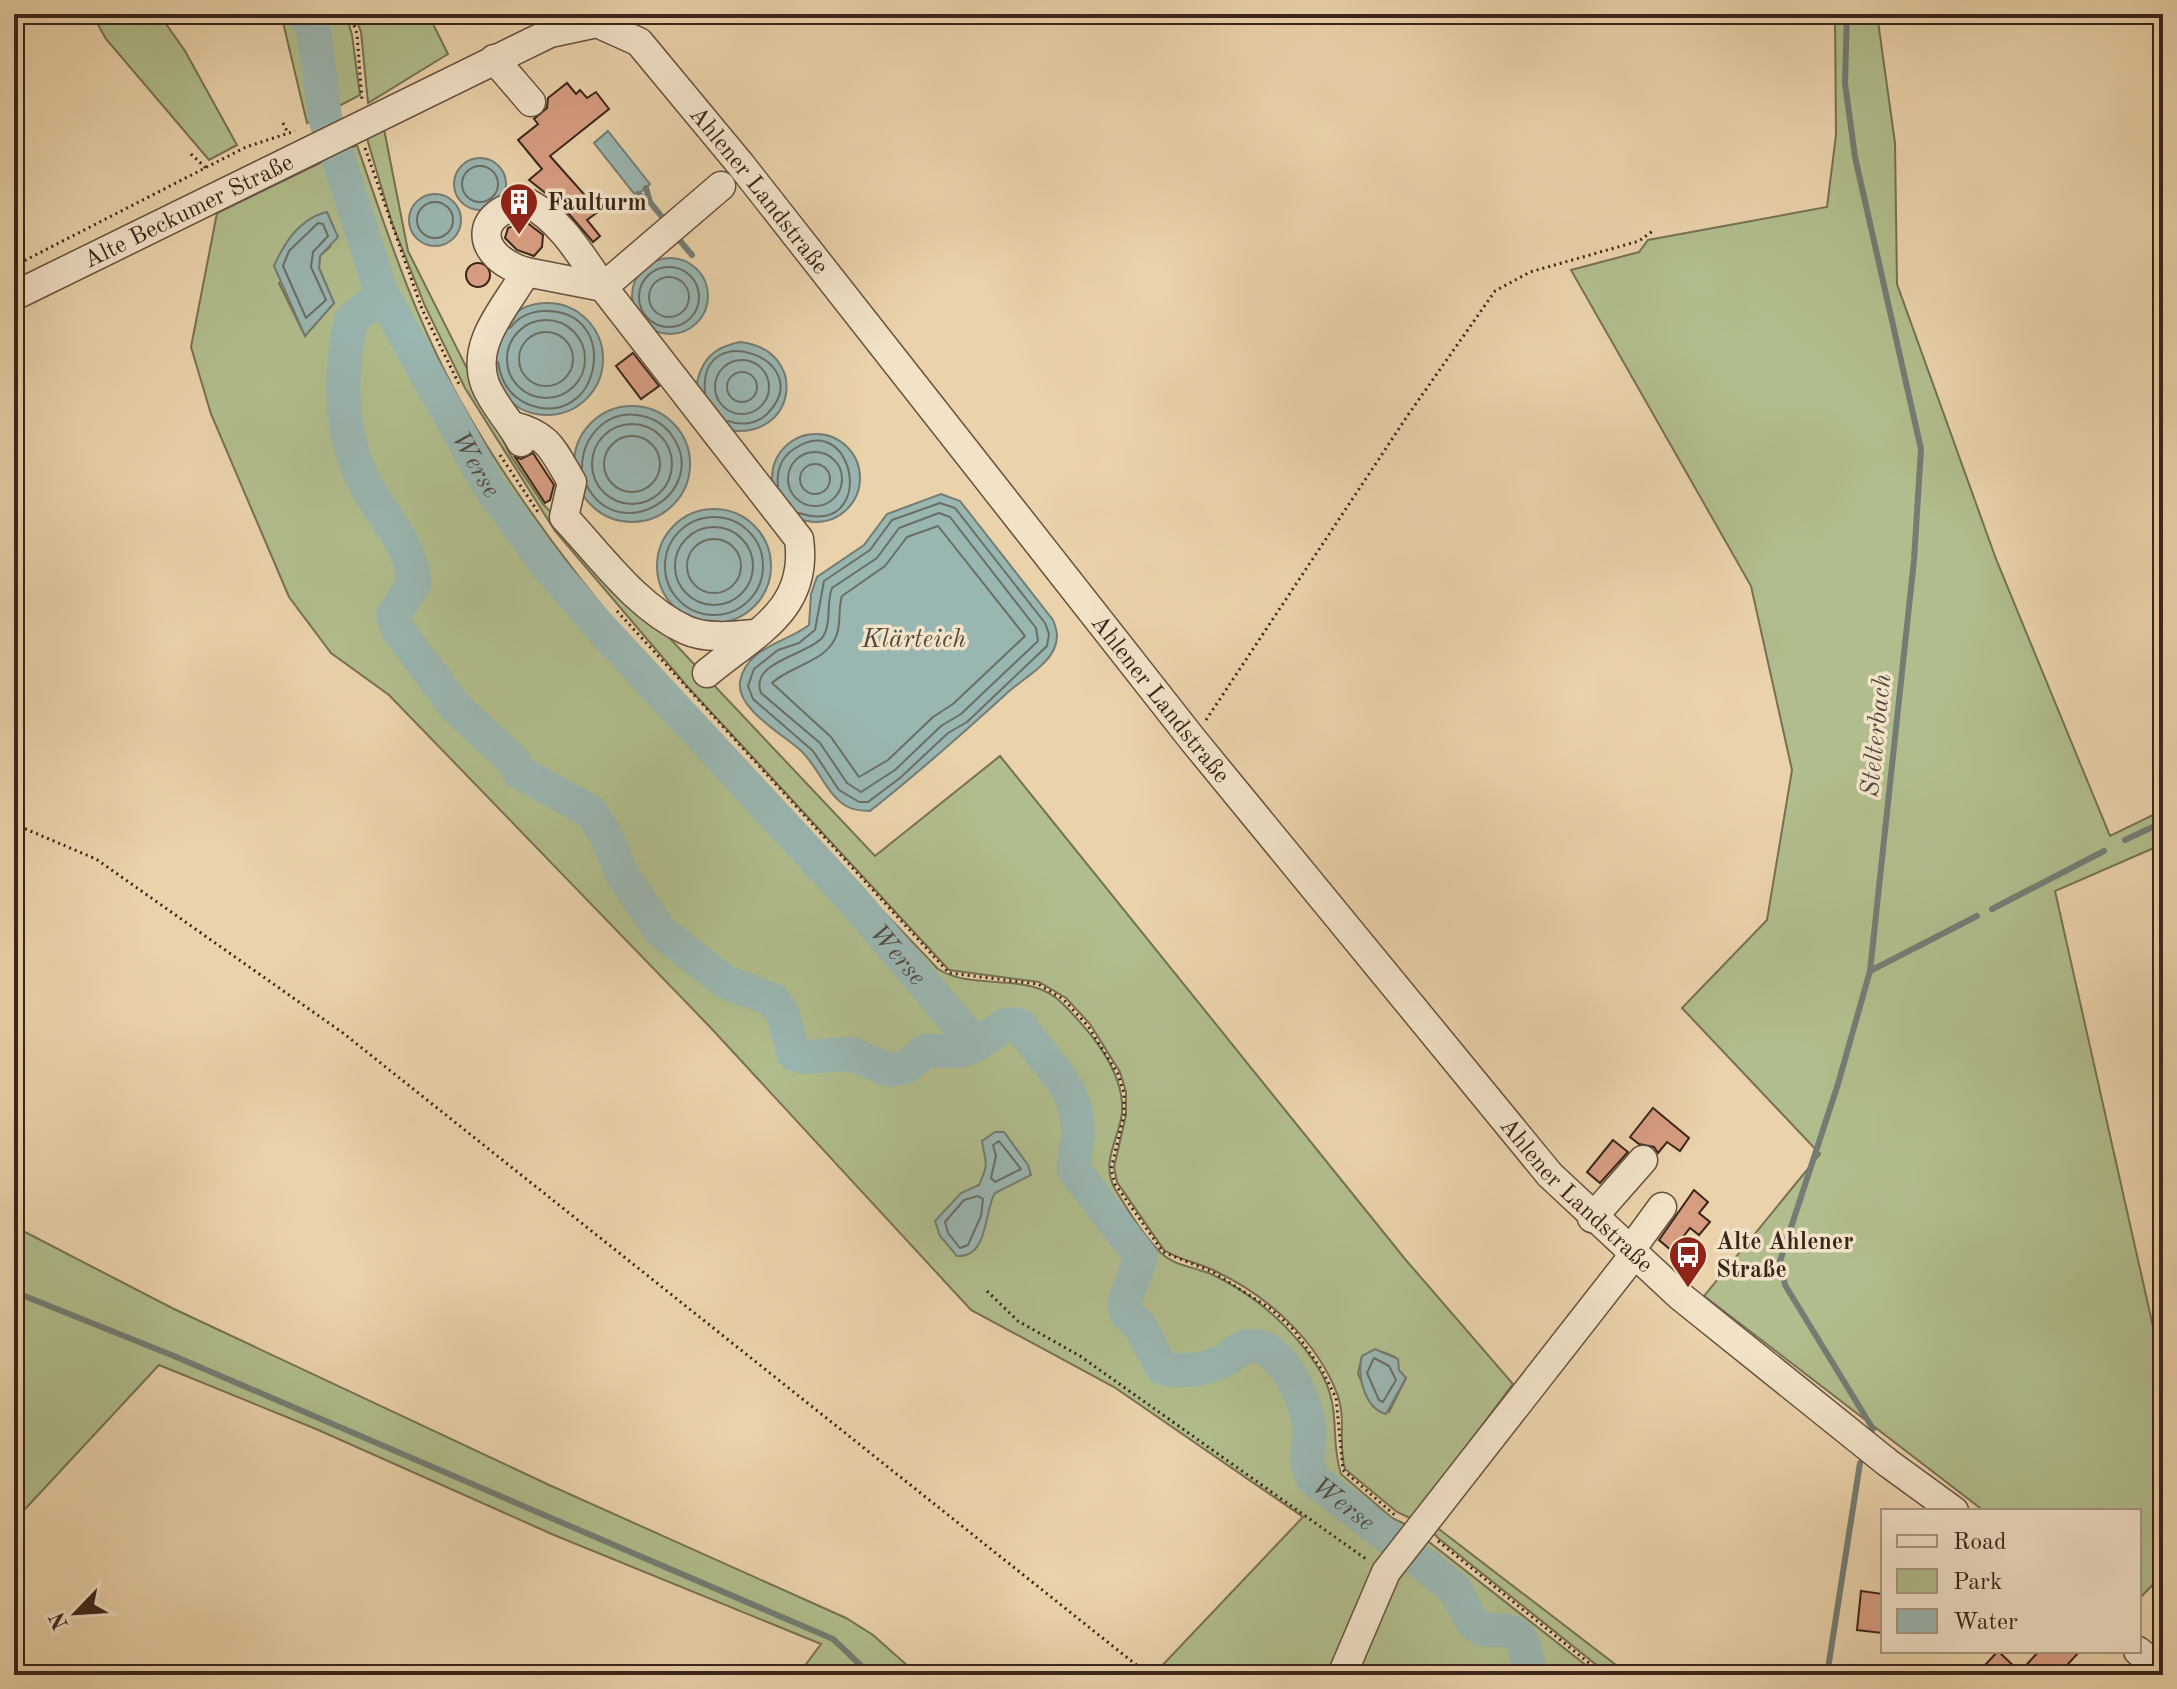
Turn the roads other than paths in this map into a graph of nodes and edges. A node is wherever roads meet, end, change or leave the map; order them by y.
1 (594, 19) edge
2 (494, 59) junction
3 (531, 102) dead end
4 (357, 127) joint
5 (721, 186) dead end
6 (526, 272) junction
7 (603, 287) junction
8 (14, 296) edge
9 (754, 634) junction
10 (707, 673) dead end
11 (1643, 1160) dead end
12 (1662, 1207) dead end
13 (1592, 1218) junction
14 (1631, 1254) junction
15 (1951, 1509) edge
16 (2140, 1653) edge
17 (2163, 1671) edge
18 (1342, 1675) edge

1 - 2 street, Ahlener Landstraße
1 - 13 street, Ahlener Landstraße
2 - 3 street
2 - 4 street, Ahlener Landstraße
4 - 8 street, Alte Beckumer Straße
5 - 7 street
6 - 7 street
6 - 7 street
6 - 9 street
7 - 9 street
9 - 10 street
11 - 13 street
12 - 14 street
13 - 14 street, Ahlener Landstraße
14 - 15 street, Ahlener Landstraße
14 - 18 street
16 - 17 street

